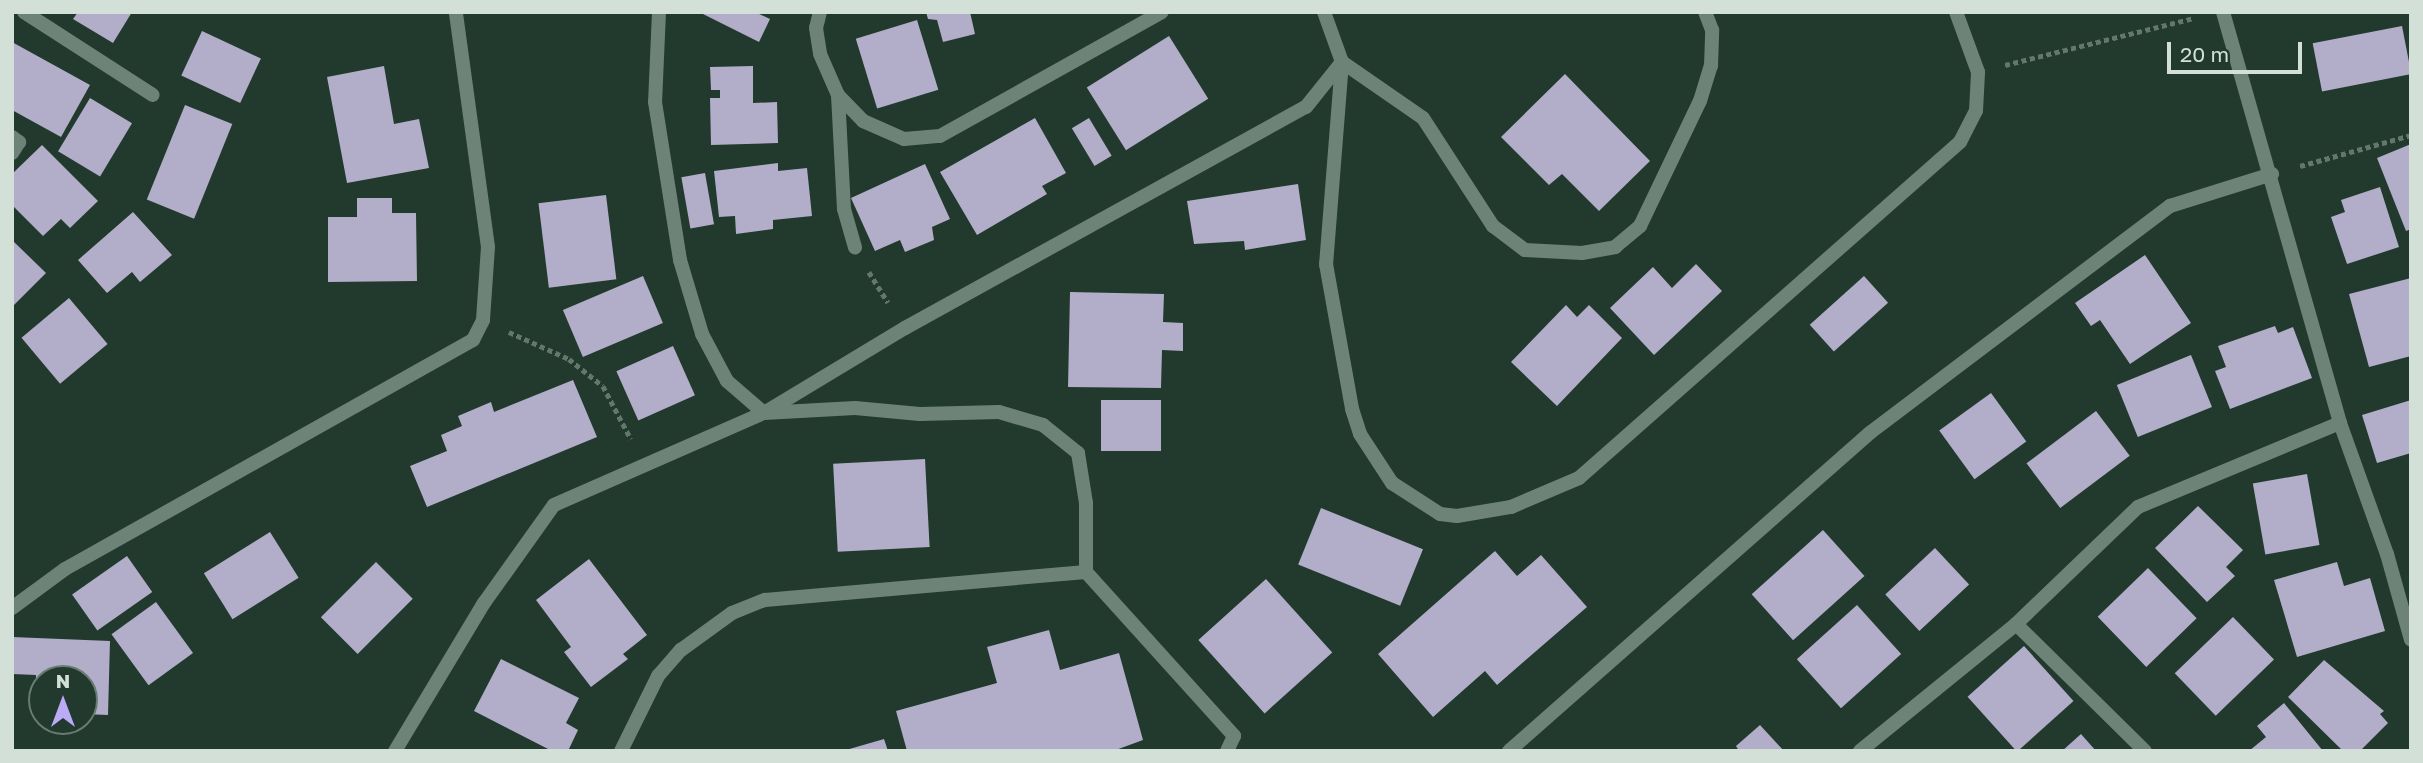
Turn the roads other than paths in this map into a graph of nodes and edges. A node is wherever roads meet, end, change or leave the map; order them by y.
1 (24, 12) edge
2 (456, 12) edge
3 (659, 12) edge
4 (820, 12) edge
5 (1163, 12) edge
6 (1324, 12) edge
7 (1705, 12) edge
8 (1955, 12) edge
9 (2223, 12) edge
10 (1342, 62) junction
11 (153, 94) dead end
12 (838, 94) junction
13 (12, 137) edge
14 (12, 153) edge
15 (2272, 174) junction
16 (855, 247) road end
17 (764, 413) junction
18 (2340, 423) junction
19 (1086, 572) junction
20 (12, 608) edge
21 (2016, 624) junction
22 (2411, 639) edge
23 (395, 751) edge
24 (621, 751) edge
25 (1227, 751) edge
26 (1509, 751) edge
27 (1860, 751) edge
28 (2145, 751) edge

1 - 11 street
2 - 20 street
3 - 17 street
4 - 12 street
5 - 12 street
6 - 10 street
7 - 10 street
8 - 10 street
9 - 15 street
10 - 17 street
12 - 16 street
13 - 14 street
15 - 18 street
15 - 26 street
17 - 19 street
17 - 23 street
18 - 21 street
18 - 22 street
19 - 24 street
19 - 25 street
21 - 27 street
21 - 28 street

